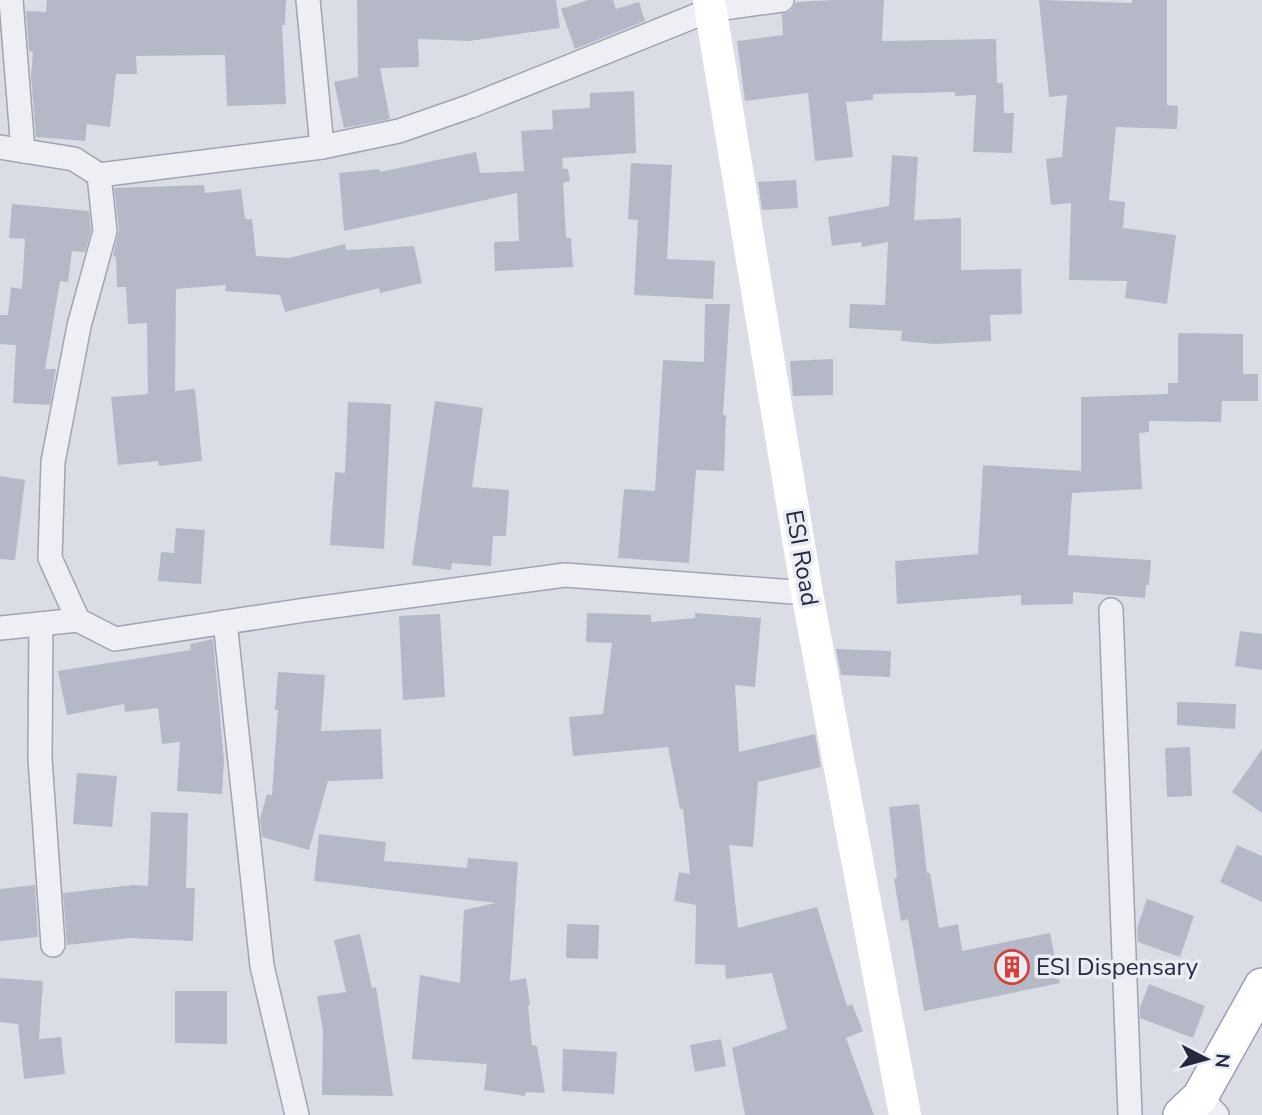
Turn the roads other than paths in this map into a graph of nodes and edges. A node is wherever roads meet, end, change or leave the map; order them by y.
1 (11, 0) edge
2 (308, 0) edge
3 (782, 0) edge
4 (710, 5) edge
5 (322, 147) junction
6 (11, 149) edge
7 (99, 175) junction
8 (807, 593) junction
9 (1111, 610) dead end
10 (78, 620) junction
11 (225, 622) junction
12 (41, 624) junction
13 (0, 628) edge
14 (53, 946) dead end
15 (1262, 986) edge
16 (1199, 1109) edge
17 (297, 1115) edge
18 (905, 1115) edge
19 (1130, 1115) edge

1 - 6 street
2 - 5 street
3 - 4 street
4 - 5 street
4 - 8 main road, ESI Road
5 - 7 street
6 - 7 street
7 - 10 street
8 - 11 street
8 - 18 main road, ESI Road
9 - 19 street
10 - 11 street
10 - 12 street
11 - 17 street
12 - 13 street
12 - 14 street
15 - 16 main road

